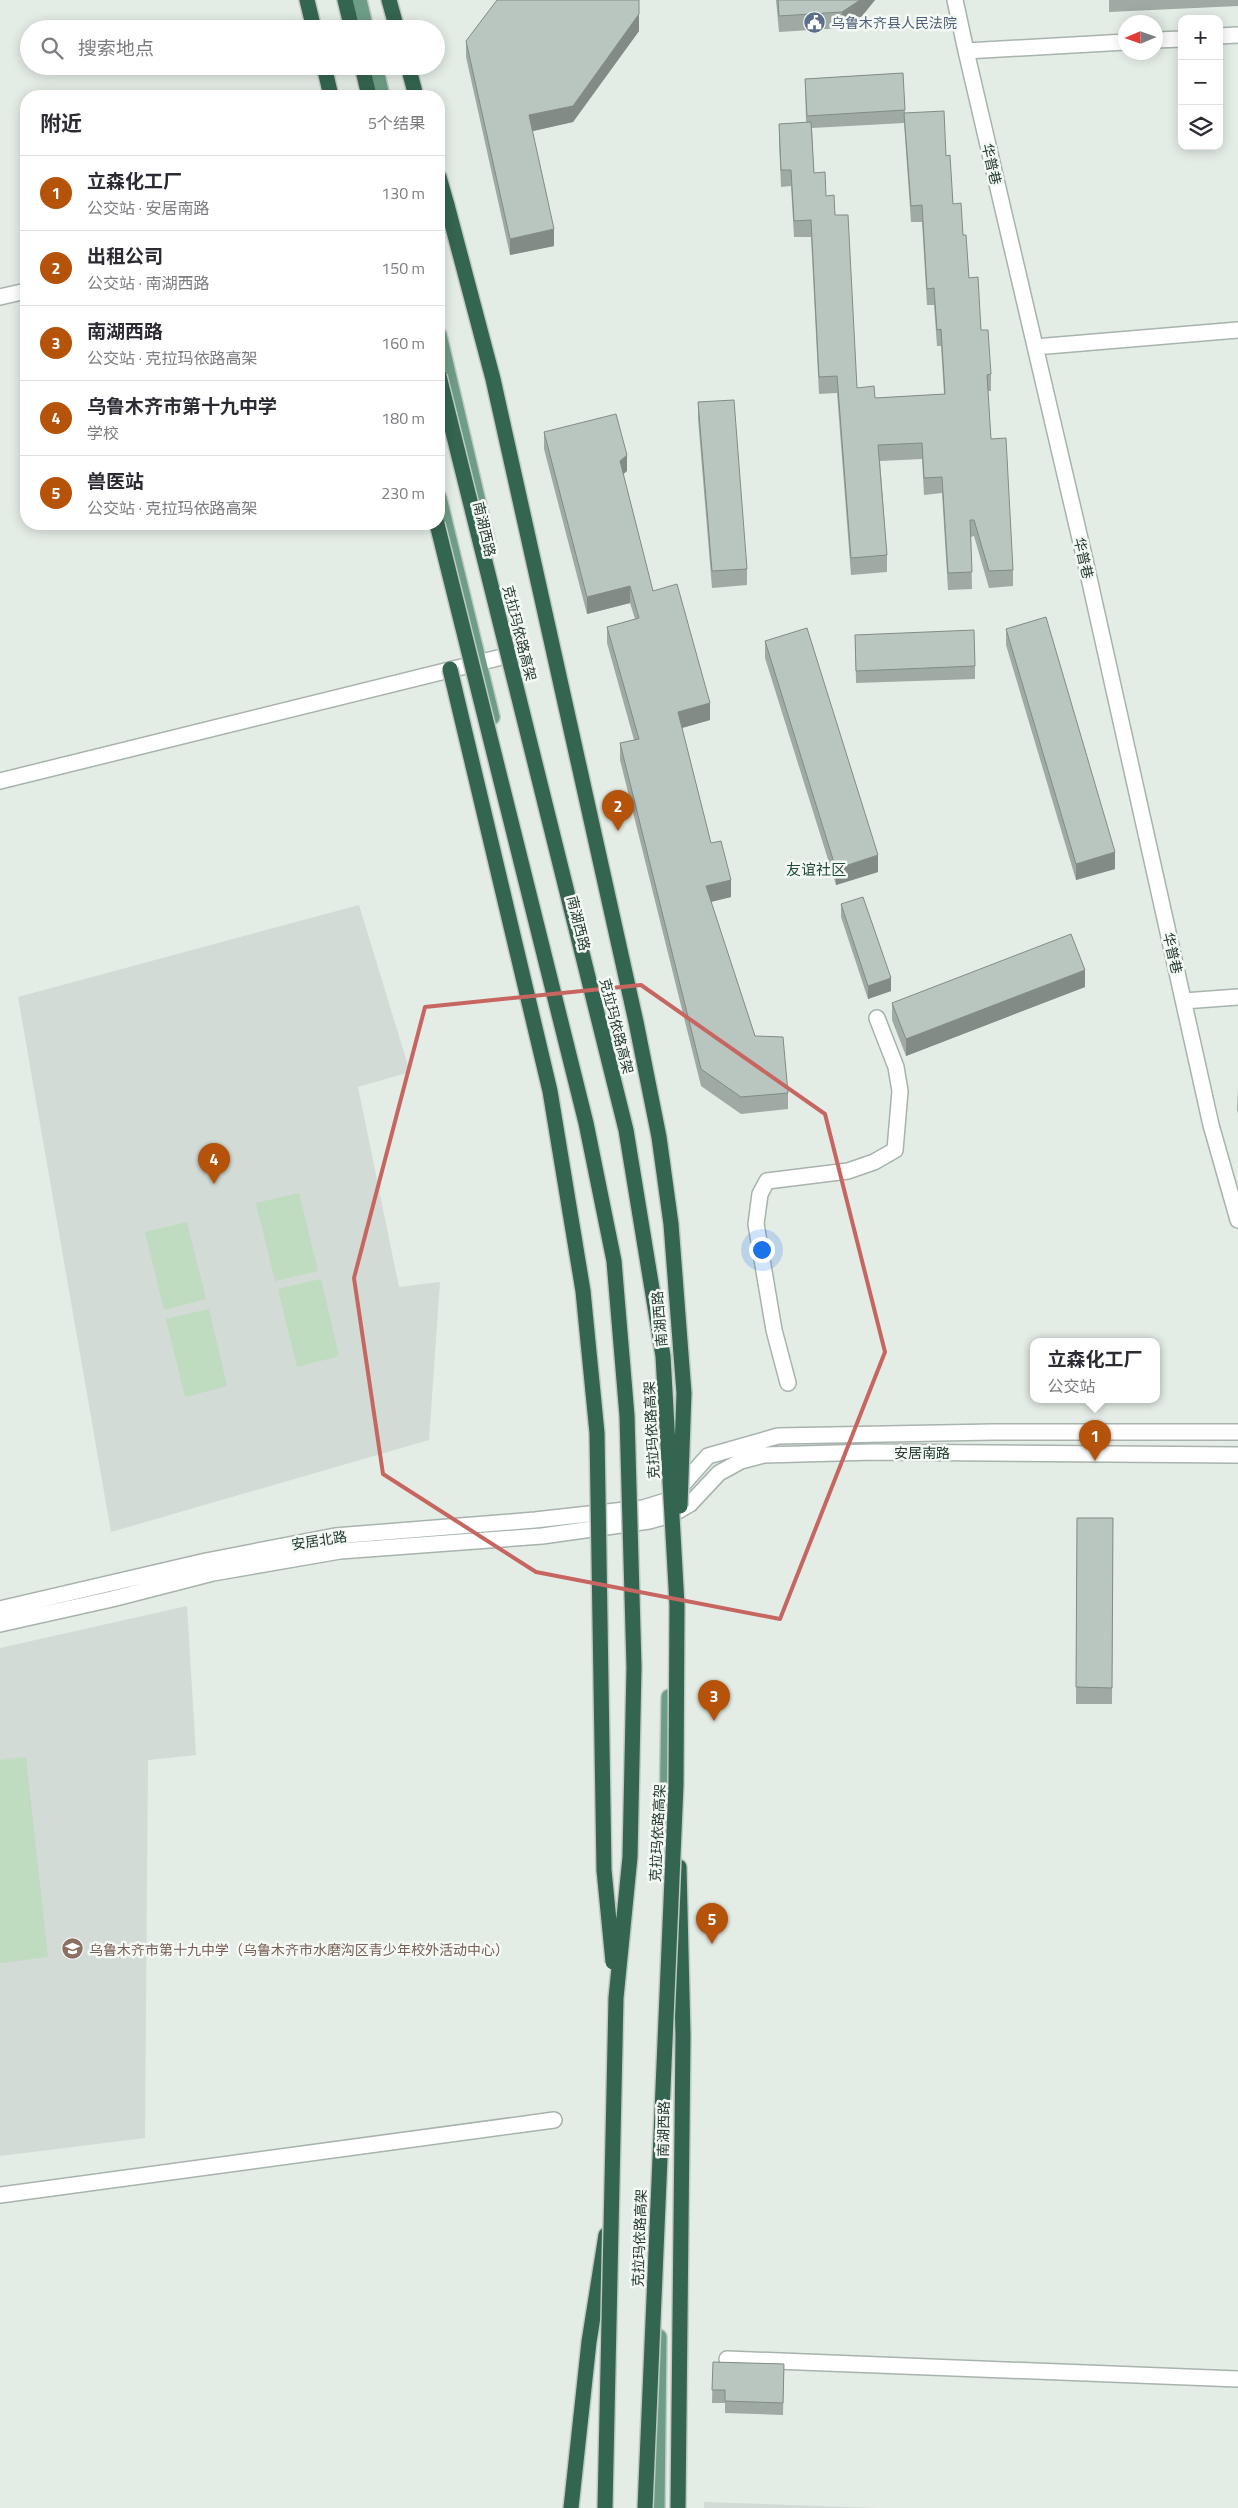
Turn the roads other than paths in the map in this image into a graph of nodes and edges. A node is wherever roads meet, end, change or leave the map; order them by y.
1 (307, 0) edge
2 (314, 0) edge
3 (345, 0) edge
4 (359, 0) edge
5 (389, 0) edge
6 (955, 0) edge
7 (312, 20) edge
8 (319, 20) edge
9 (350, 20) edge
10 (364, 20) edge
11 (395, 20) edge
12 (1238, 35) edge
13 (1223, 36) edge
14 (1178, 39) edge
15 (1163, 40) edge
16 (1118, 42) edge
17 (966, 51) junction
18 (326, 75) edge
19 (333, 75) edge
20 (364, 75) edge
21 (377, 75) edge
22 (410, 75) edge
23 (330, 90) edge
24 (337, 90) edge
25 (368, 90) edge
26 (381, 90) edge
27 (414, 90) edge
28 (445, 201) edge
29 (20, 292) edge
30 (0, 297) edge
31 (1238, 330) edge
32 (1035, 347) junction
33 (445, 361) edge
34 (445, 400) edge
35 (445, 522) edge
36 (438, 530) edge
37 (514, 654) junction
38 (480, 662) junction
39 (450, 669) junction
40 (0, 781) edge
41 (1238, 997) edge
42 (1184, 1001) junction
43 (877, 1018) dead end
44 (1238, 1220) edge
45 (788, 1383) dead end
46 (1238, 1432) edge
47 (1238, 1455) edge
48 (669, 1500) junction
49 (626, 1508) junction
50 (670, 1515) junction
51 (627, 1524) junction
52 (677, 1605) junction
53 (0, 1609) edge
54 (0, 1624) edge
55 (676, 1785) junction
56 (616, 1998) junction
57 (554, 2120) dead end
58 (613, 2194) junction
59 (0, 2195) edge
60 (727, 2360) edge
61 (1238, 2379) edge
62 (571, 2508) edge
63 (606, 2508) edge
64 (644, 2508) edge
65 (656, 2508) edge
66 (678, 2508) edge

1 - 7 highway
2 - 8 main road
3 - 9 highway
4 - 10 main road
5 - 11 highway
6 - 17 street, 华普巷
12 - 13 street
14 - 15 street
16 - 17 street
17 - 32 street, 华普巷
18 - 23 highway
19 - 24 main road
20 - 25 highway
21 - 26 main road
22 - 27 highway
28 - 52 highway, bridge
29 - 30 street
31 - 32 street
32 - 42 street, 华普巷
33 - 37 main road, 南湖西路
34 - 52 highway, 克拉玛依路高架, bridge
35 - 38 main road
36 - 56 highway, 克拉玛依路高架, bridge
37 - 38 street
37 - 48 main road, 南湖西路
38 - 39 street
38 - 49 main road
39 - 40 street
39 - 56 highway, bridge
41 - 42 street
42 - 44 street, 华普巷
43 - 45 street
46 - 48 street, 安居南路
47 - 50 street, 安居南路
48 - 49 street, 安居北路
48 - 50 main road, 南湖西路
49 - 51 main road
49 - 53 street, 安居北路
50 - 51 street, 安居南路
50 - 65 main road, 南湖西路
51 - 54 street, 安居北路
51 - 63 main road
52 - 55 highway, 克拉玛依路高架, bridge
55 - 64 highway, 克拉玛依路高架, bridge
55 - 66 highway, bridge
56 - 58 highway, 克拉玛依路高架, bridge
57 - 59 street
58 - 62 highway, bridge
58 - 63 highway, 克拉玛依路高架, bridge
60 - 61 street

